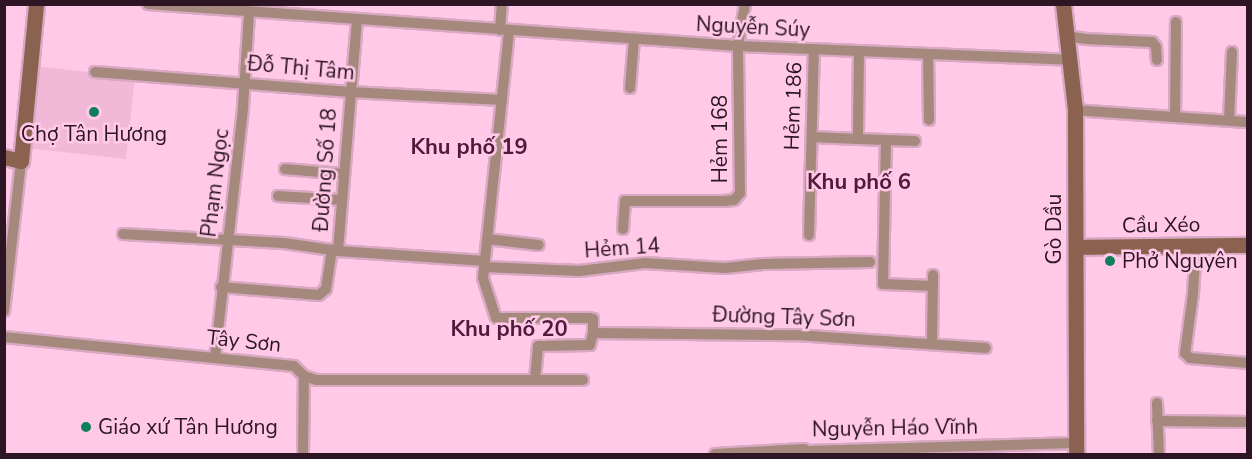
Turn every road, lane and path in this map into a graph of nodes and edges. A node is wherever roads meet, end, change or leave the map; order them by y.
1 (36, 4) edge
2 (148, 4) edge
3 (502, 4) edge
4 (745, 4) edge
5 (1063, 4) edge
6 (249, 13) junction
7 (357, 20) junction
8 (1176, 22) dead end
9 (504, 30) junction
10 (1067, 36) junction
11 (634, 39) junction
12 (738, 46) junction
13 (814, 50) junction
14 (859, 51) junction
15 (1232, 52) dead end
16 (928, 54) junction
17 (1069, 60) junction
18 (1157, 60) dead end
19 (95, 72) dead end
20 (244, 82) junction
21 (630, 88) dead end
22 (350, 92) junction
23 (502, 100) junction
24 (1075, 110) junction
25 (1175, 116) junction
26 (929, 120) dead end
27 (1229, 120) junction
28 (1248, 122) edge
29 (812, 137) junction
30 (858, 139) junction
31 (886, 140) junction
32 (915, 141) dead end
33 (4, 157) edge
34 (21, 161) junction
35 (285, 169) dead end
36 (343, 174) junction
37 (278, 196) dead end
38 (342, 200) junction
39 (623, 229) dead end
40 (123, 234) dead end
41 (809, 235) dead end
42 (487, 239) junction
43 (228, 242) junction
44 (9, 243) edge
45 (539, 245) dead end
46 (1248, 245) edge
47 (1196, 246) junction
48 (1076, 247) junction
49 (335, 250) junction
50 (870, 262) dead end
51 (484, 264) junction
52 (221, 287) junction
53 (4, 311) edge
54 (594, 333) junction
55 (4, 337) edge
56 (932, 342) junction
57 (986, 348) dead end
58 (214, 358) junction
59 (1248, 363) edge
60 (303, 376) junction
61 (535, 380) junction
62 (583, 380) dead end
63 (1157, 403) dead end
64 (1157, 421) junction
65 (1248, 422) edge
66 (1076, 449) edge
67 (303, 454) edge
68 (716, 454) edge
69 (1159, 454) edge

1 - 34 street
2 - 6 street, Nguyễn Súy
3 - 9 street
4 - 12 street
5 - 10 street, Gò Dầu
6 - 7 street, Nguyễn Súy
6 - 20 street, Phạm Ngọc
7 - 9 street, Nguyễn Súy
7 - 22 street, Đường Số 18
8 - 25 street
9 - 11 street, Nguyễn Súy
9 - 23 street
10 - 17 street, Gò Dầu
10 - 18 street
11 - 12 street, Nguyễn Súy
11 - 21 street
12 - 13 street, Nguyễn Súy
12 - 39 street, Hẻm 168
13 - 14 street, Nguyễn Súy
13 - 29 street, Hẻm 186
14 - 16 street, Nguyễn Súy
14 - 30 street
15 - 27 street
16 - 17 street, Nguyễn Súy
16 - 26 street
17 - 24 street, Gò Dầu
19 - 20 street, Đỗ Thị Tâm
20 - 22 street, Đỗ Thị Tâm
20 - 43 street, Phạm Ngọc
22 - 23 street, Đỗ Thị Tâm
22 - 36 street, Đường Số 18
23 - 42 street
24 - 25 street
24 - 48 street, Gò Dầu
25 - 27 street
27 - 28 street
29 - 30 street
29 - 41 street, Hẻm 186
30 - 31 street
31 - 32 street
31 - 56 street
33 - 34 street
34 - 44 street
35 - 36 street
36 - 38 street, Đường Số 18
37 - 38 street
38 - 49 street, Đường Số 18
40 - 43 street, Hẻm 14
42 - 45 street
42 - 51 street
43 - 49 street, Hẻm 14
43 - 52 street, Phạm Ngọc
44 - 53 street
46 - 47 street, Cầu Xéo
47 - 48 street, Cầu Xéo
47 - 59 street
48 - 66 street, Gò Dầu
49 - 51 street, Hẻm 14
49 - 52 street, Đường Số 18
50 - 51 street, Hẻm 14
51 - 54 street
52 - 58 street, Phạm Ngọc
54 - 56 street, Đường Tây Sơn
54 - 61 street
55 - 58 street, Tây Sơn
56 - 57 street, Đường Tây Sơn
58 - 60 street, Tây Sơn
60 - 61 street, Tây Sơn
60 - 67 street
61 - 62 street, Tây Sơn
63 - 64 street
64 - 65 street
64 - 69 street
66 - 68 street, Nguyễn Háo Vĩnh

